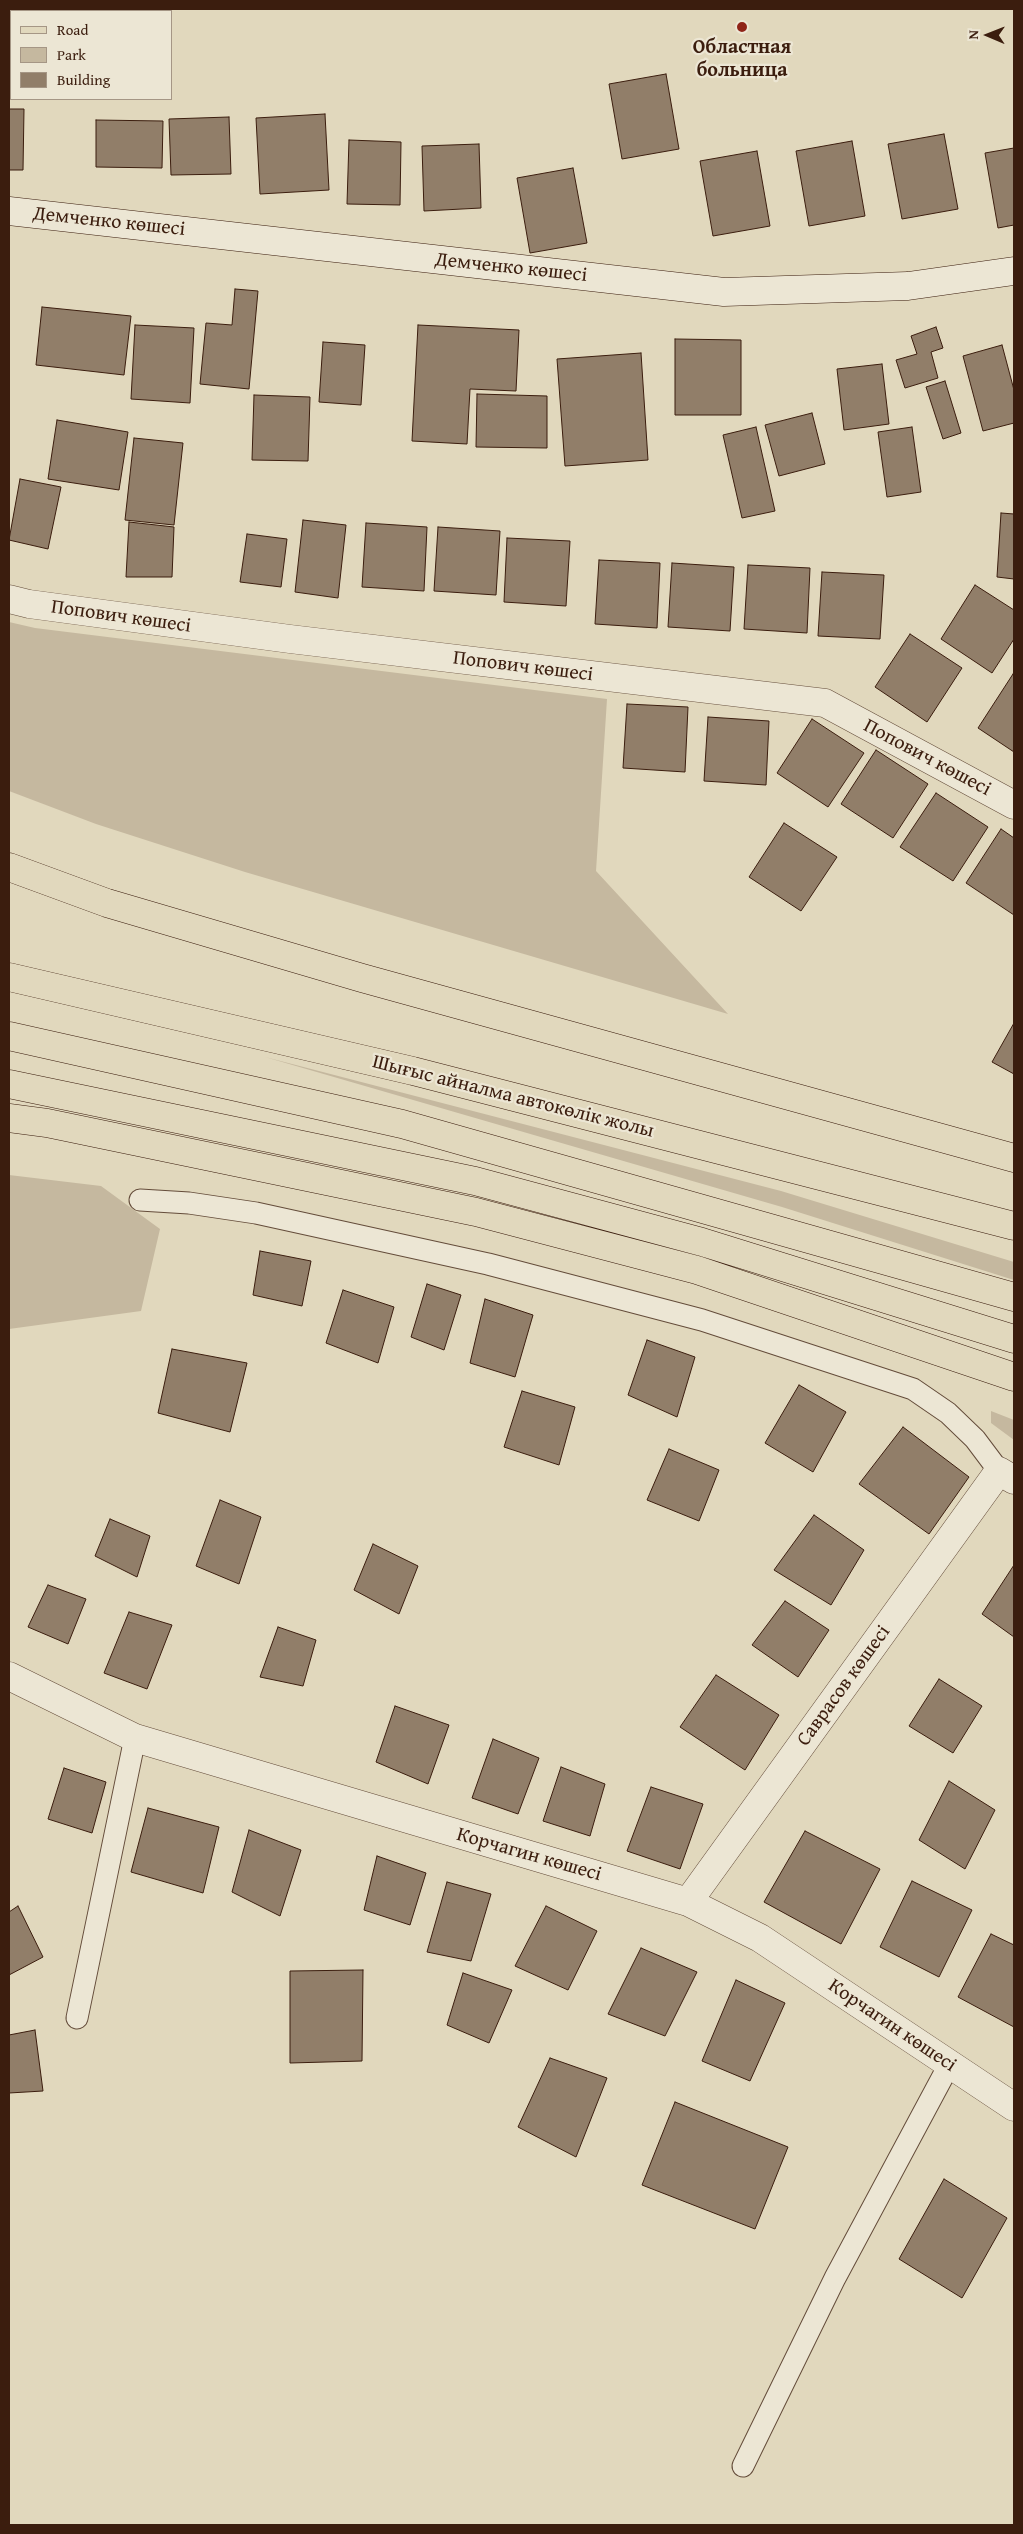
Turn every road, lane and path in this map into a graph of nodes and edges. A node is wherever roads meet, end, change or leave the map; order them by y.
1 (9, 210) edge
2 (1014, 271) edge
3 (9, 599) edge
4 (1014, 805) edge
5 (9, 867) edge
6 (9, 977) edge
7 (9, 1036) edge
8 (9, 1084) edge
9 (9, 1118) edge
10 (1014, 1158) edge
11 (140, 1200) dead end
12 (1014, 1226) edge
13 (1014, 1297) edge
14 (1014, 1339) edge
15 (1014, 1377) edge
16 (1007, 1475) edge
17 (9, 1676) edge
18 (135, 1738) junction
19 (688, 1902) junction
20 (77, 2018) dead end
21 (950, 2065) junction
22 (1014, 2107) edge
23 (743, 2466) dead end

1 - 2 street, Демченко көшесі
3 - 4 street, Попович көшесі
5 - 10 main road
6 - 12 main road, Шығыс айналма автокөлік жолы
7 - 13 main road
8 - 14 main road
9 - 15 main road
11 - 16 lane
16 - 19 street, Саврасов көшесі
17 - 18 street, Корчагин көшесі
18 - 19 street, Корчагин көшесі
18 - 20 lane
19 - 21 street, Корчагин көшесі
21 - 22 street, Корчагин көшесі
21 - 23 lane

